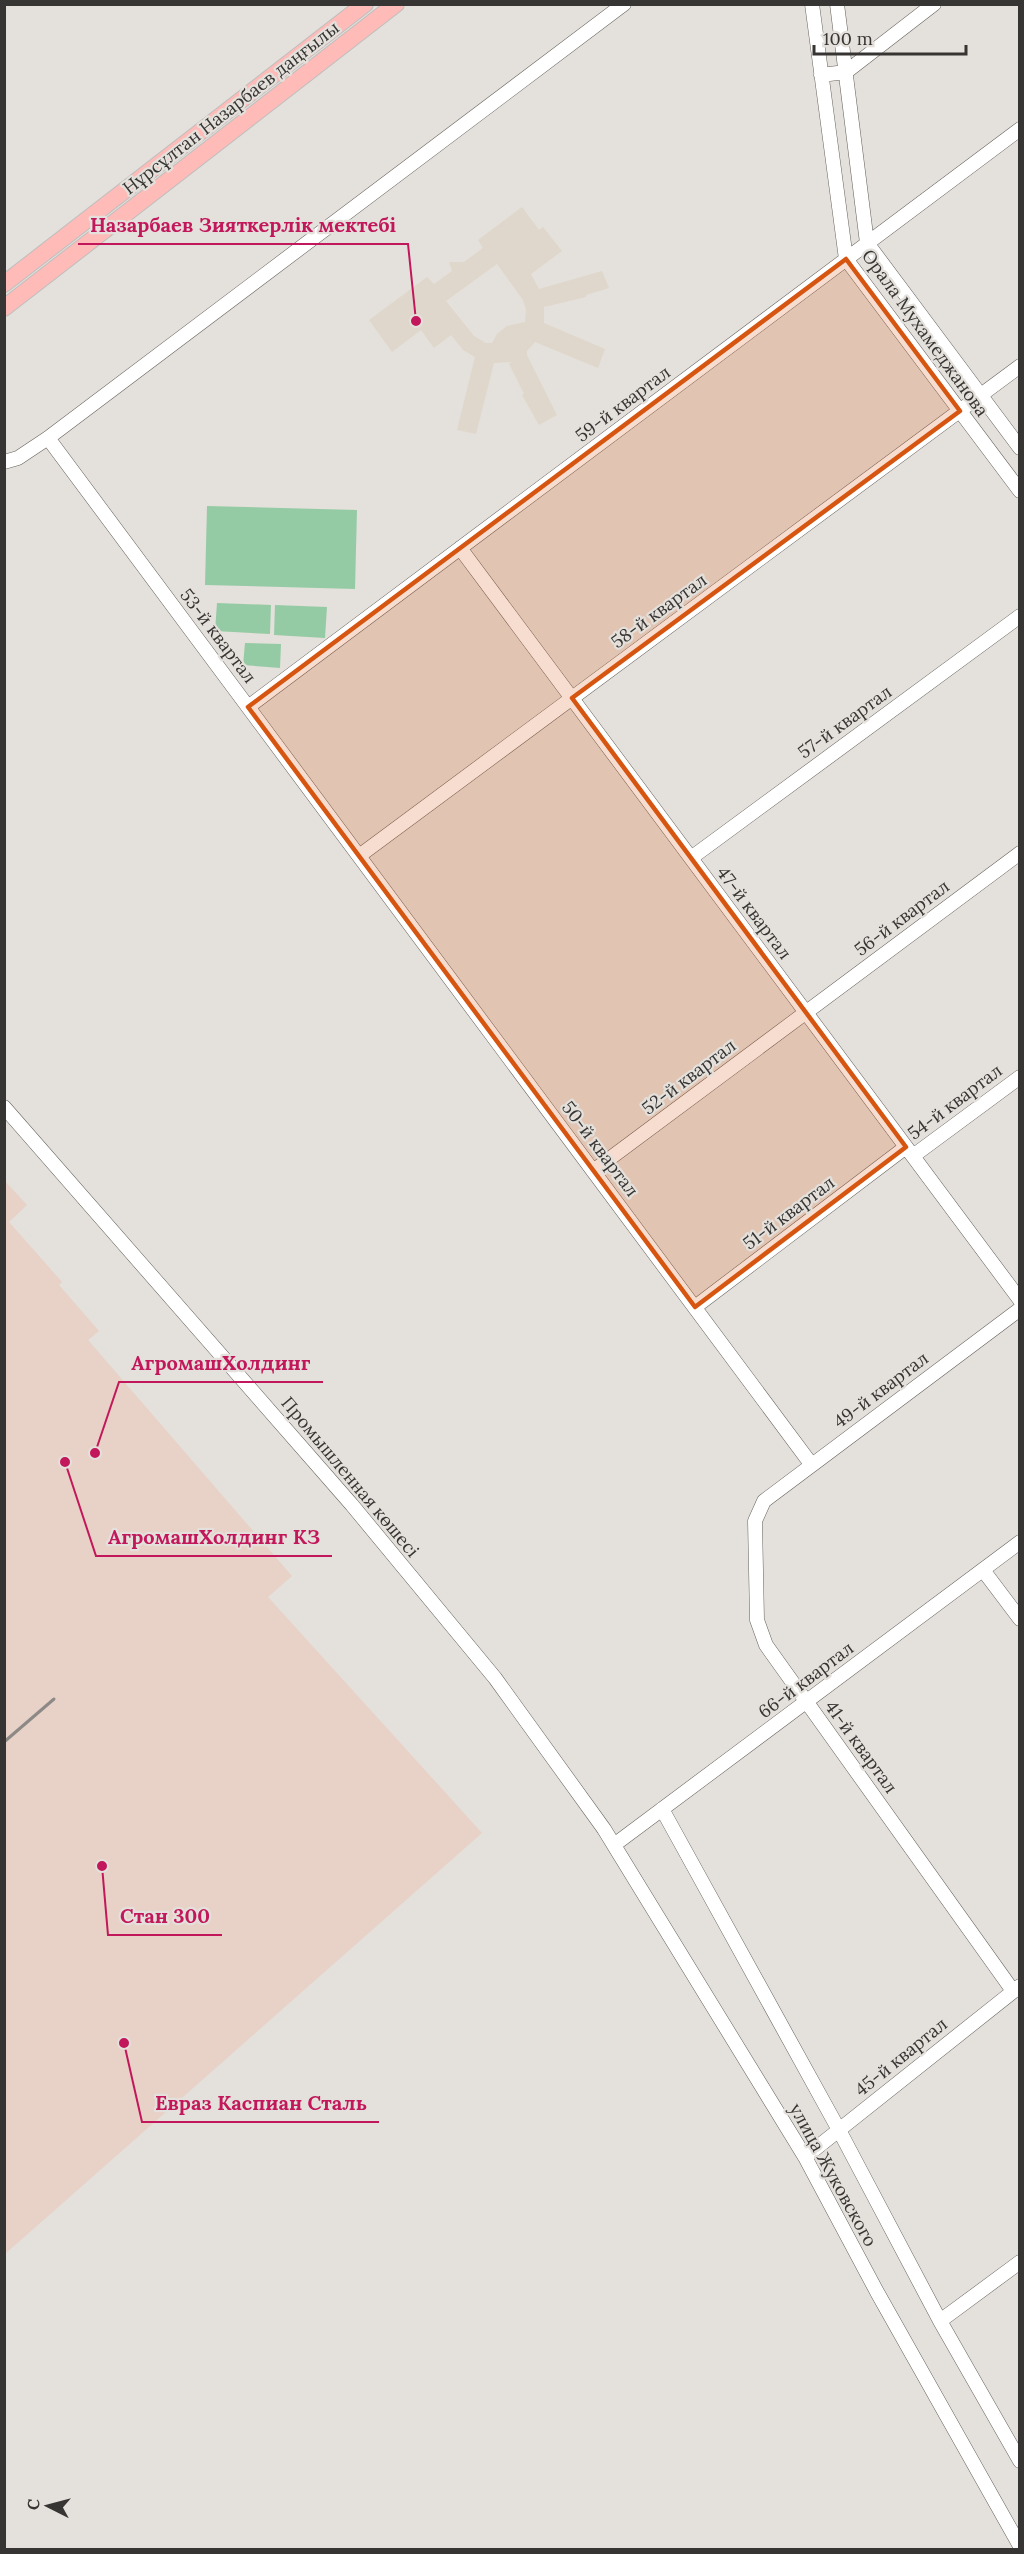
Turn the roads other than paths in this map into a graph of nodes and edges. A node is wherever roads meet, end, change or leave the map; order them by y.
1 (365, 4) edge
2 (396, 4) edge
3 (624, 4) edge
4 (812, 4) edge
5 (837, 4) edge
6 (934, 4) edge
7 (846, 72) junction
8 (821, 75) junction
9 (1020, 129) edge
10 (867, 243) junction
11 (846, 259) junction
12 (4, 284) edge
13 (4, 308) edge
14 (1020, 366) edge
15 (980, 395) junction
16 (960, 411) junction
17 (48, 438) junction
18 (1020, 448) edge
19 (4, 462) edge
20 (1020, 491) edge
21 (460, 548) junction
22 (1020, 616) edge
23 (572, 698) junction
24 (248, 706) junction
25 (1020, 853) edge
26 (359, 856) junction
27 (691, 858) junction
28 (806, 1013) junction
29 (1020, 1077) edge
30 (4, 1107) edge
31 (909, 1152) junction
32 (593, 1171) junction
33 (1020, 1300) edge
34 (695, 1307) junction
35 (1020, 1308) edge
36 (811, 1464) junction
37 (764, 1501) joint
38 (1020, 1542) edge
39 (983, 1570) junction
40 (1020, 1619) edge
41 (807, 1703) junction
42 (662, 1809) junction
43 (604, 1829) joint
44 (614, 1845) junction
45 (1016, 1989) edge
46 (839, 2130) junction
47 (805, 2157) junction
48 (1020, 2262) edge
49 (940, 2321) junction
50 (1020, 2461) edge
51 (1018, 2538) edge

1 - 12 main road, Нұрсұлтан Назарбаев даңғылы
2 - 13 main road, Нұрсұлтан Назарбаев даңғылы
3 - 17 street
4 - 8 street, Орала Мухамеджанова
5 - 7 street, Орала Мухамеджанова
6 - 7 street
7 - 8 street
7 - 10 street, Орала Мухамеджанова
8 - 11 street, Орала Мухамеджанова
9 - 10 street, 59-й квартал
10 - 11 street, 59-й квартал
10 - 15 street, Орала Мухамеджанова
11 - 16 street, Орала Мухамеджанова
11 - 21 street, 59-й квартал
14 - 15 street, 58-й квартал
15 - 16 street, 58-й квартал
15 - 18 street, Орала Мухамеджанова
16 - 20 street, Орала Мухамеджанова
16 - 23 street, 58-й квартал
17 - 19 street
17 - 24 street, 53-й квартал
21 - 23 street, 47-й квартал
21 - 24 street, 59-й квартал
22 - 27 street, 57-й квартал
23 - 26 street, 58-й квартал
23 - 27 street, 47-й квартал
24 - 26 street, 53-й квартал
25 - 28 street, 56-й квартал
26 - 32 street, 50-й квартал
27 - 28 street, 47-й квартал
28 - 31 street, 47-й квартал
28 - 32 street, 52-й квартал
29 - 31 street, 54-й квартал
30 - 43 street, Промышленная көшесі
31 - 33 street, 47-й квартал
31 - 34 street, 51-й квартал
32 - 34 street, 50-й квартал
34 - 36 street, 50-й квартал
35 - 36 street, 49-й квартал
36 - 37 street, 49-й квартал
37 - 41 street, 41-й квартал
38 - 39 street, 66-й квартал
39 - 40 street
39 - 41 street, 66-й квартал
41 - 42 street, 66-й квартал
41 - 45 street, 41-й квартал
42 - 44 street, 66-й квартал
42 - 46 street
43 - 44 street, улица Жуковского
44 - 47 street, улица Жуковского
45 - 46 street, 45-й квартал
46 - 47 street, 45-й квартал
46 - 49 street
47 - 51 street, улица Жуковского
48 - 49 street
49 - 50 street

